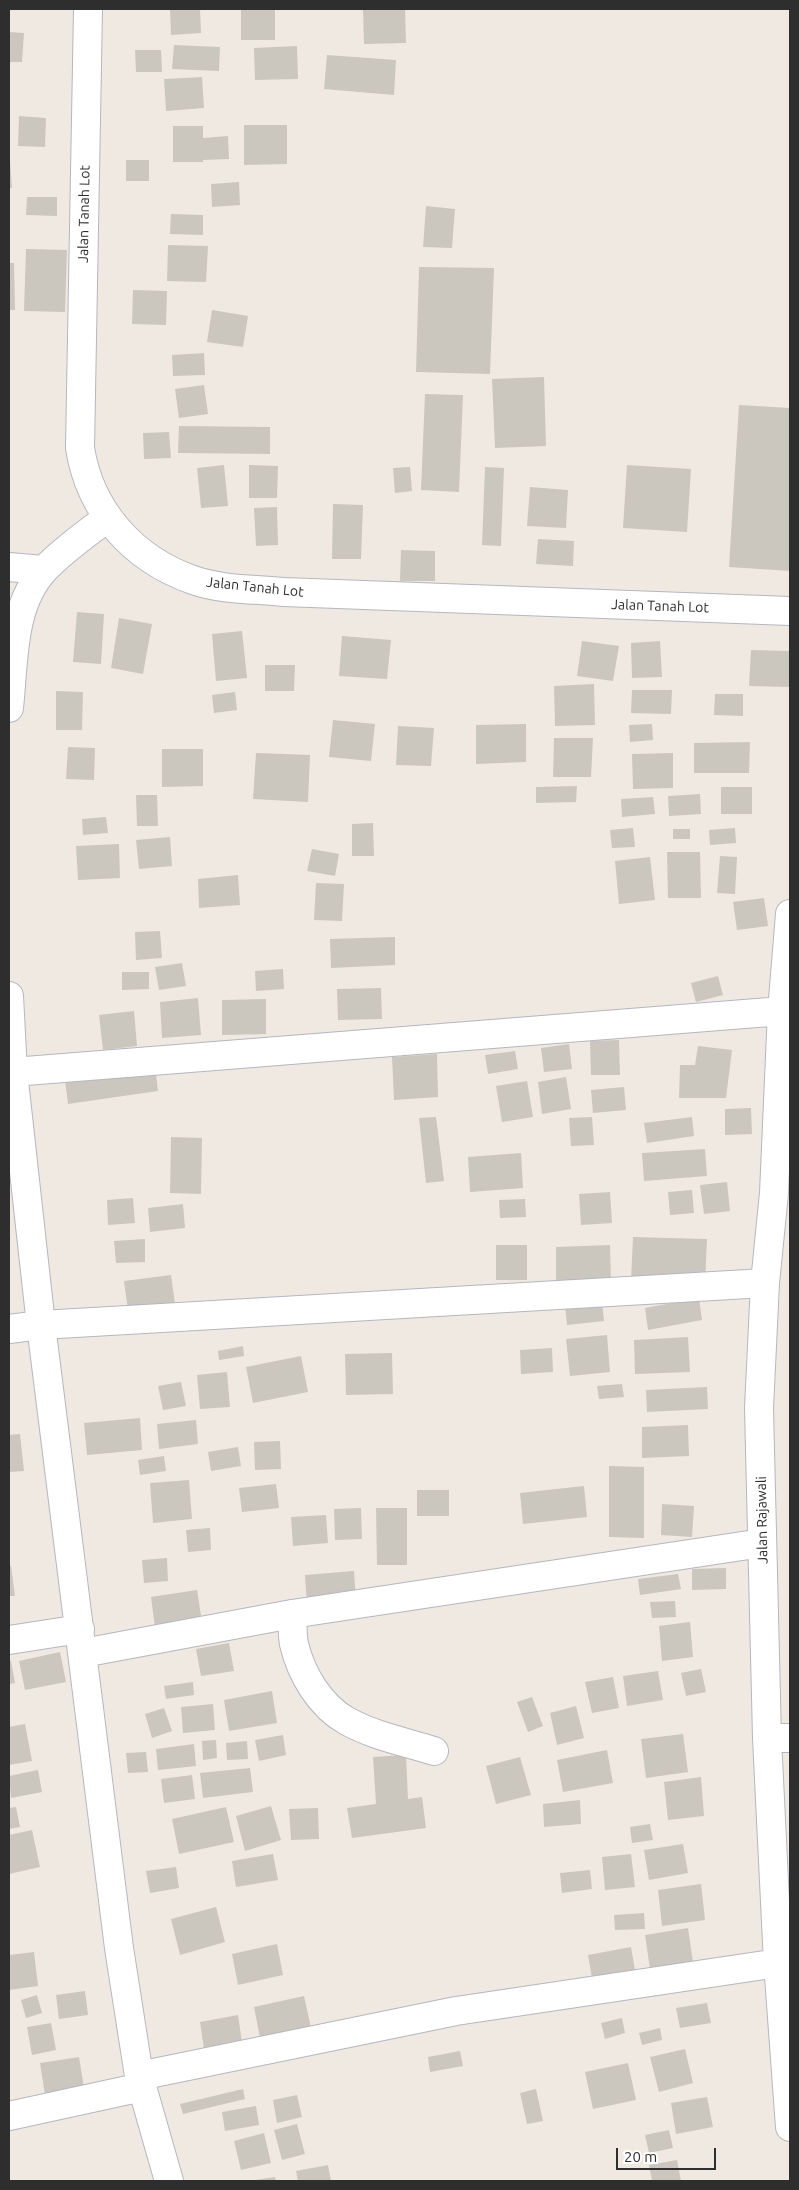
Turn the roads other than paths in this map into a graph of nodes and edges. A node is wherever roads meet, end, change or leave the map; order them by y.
1 (88, 9) edge
2 (107, 518) junction
3 (9, 567) edge
4 (44, 570) junction
5 (790, 611) edge
6 (9, 708) edge
7 (790, 914) edge
8 (9, 996) edge
9 (782, 1011) junction
10 (13, 1072) junction
11 (782, 1194) edge
12 (765, 1283) junction
13 (41, 1325) junction
14 (9, 1329) edge
15 (762, 1543) junction
16 (292, 1614) junction
17 (9, 1640) edge
18 (82, 1641) junction
19 (779, 1738) edge
20 (434, 1751) dead end
21 (778, 1962) junction
22 (140, 2082) junction
23 (9, 2116) edge
24 (790, 2127) edge
25 (169, 2181) edge

1 - 2 street, Jalan Tanah Lot
2 - 4 street
2 - 5 street, Jalan Tanah Lot
3 - 4 street
4 - 6 street
7 - 9 street, Jalan Rajawali
8 - 10 street
9 - 10 street
9 - 11 street, Jalan Rajawali
10 - 13 street
11 - 12 street, Jalan Rajawali
12 - 13 street
12 - 15 street, Jalan Rajawali
13 - 14 street
13 - 18 street
15 - 16 street
15 - 19 street, Jalan Rajawali
16 - 18 street
16 - 20 street
17 - 18 street
18 - 22 street
19 - 21 street, Jalan Rajawali
21 - 22 street
21 - 24 street, Jalan Rajawali
22 - 23 street
22 - 25 street

